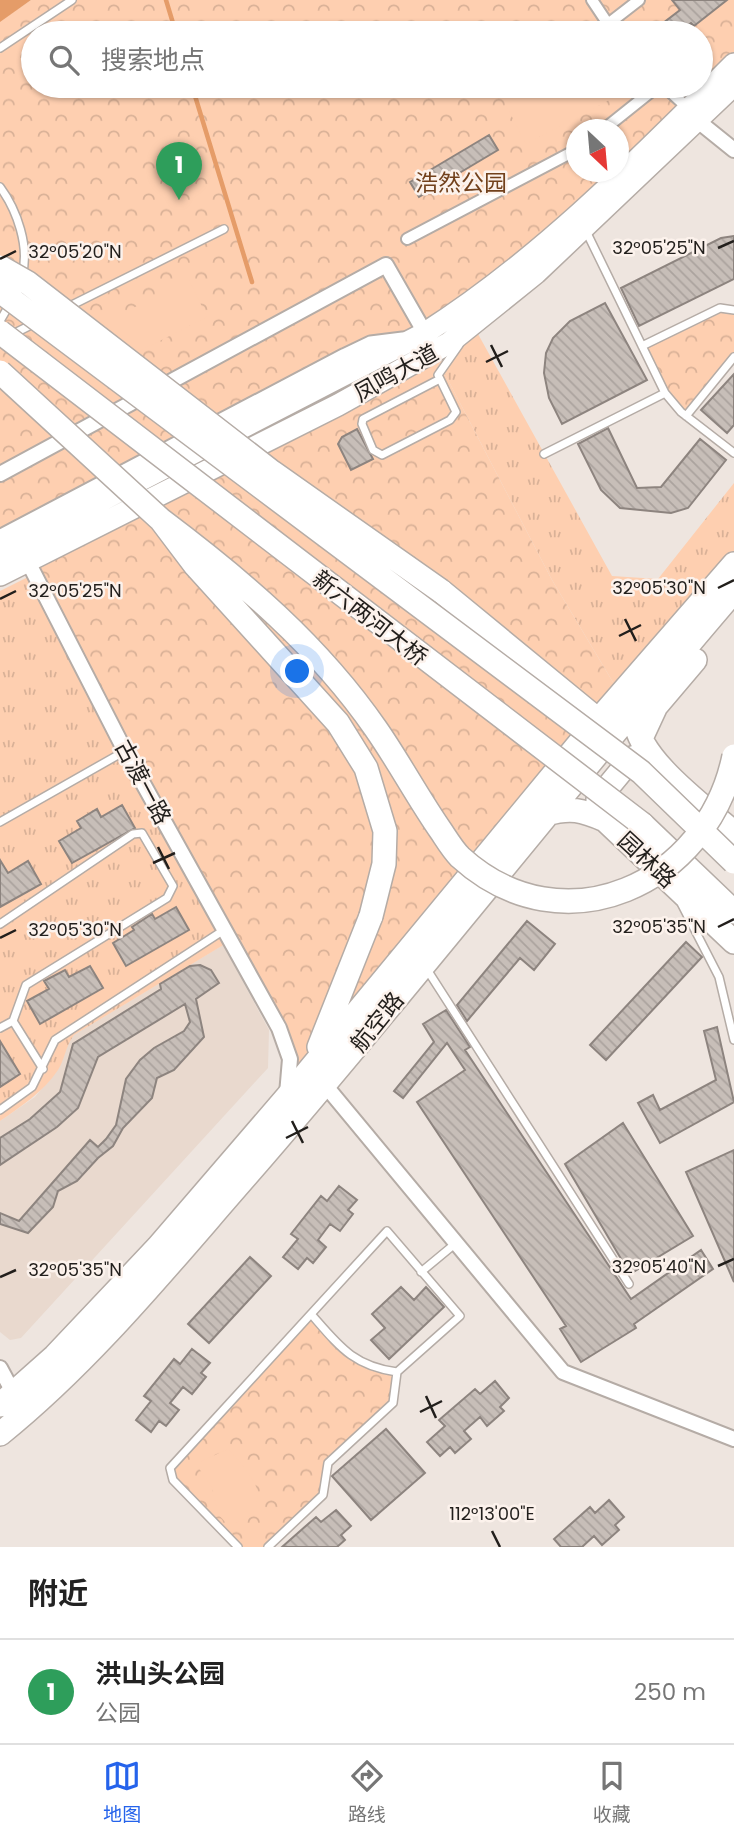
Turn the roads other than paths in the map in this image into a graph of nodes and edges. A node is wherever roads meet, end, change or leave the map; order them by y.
1 (72, 0) edge
2 (592, 0) edge
3 (639, 0) edge
4 (40, 21) edge
5 (606, 21) edge
6 (612, 21) edge
7 (21, 34) edge
8 (0, 48) edge
9 (734, 64) edge
10 (734, 85) edge
11 (713, 91) edge
12 (645, 98) edge
13 (675, 98) edge
14 (707, 98) edge
15 (694, 115) junction
16 (618, 119) edge
17 (734, 150) edge
18 (566, 155) edge
19 (0, 187) edge
20 (224, 229) dead end
21 (584, 229) junction
22 (407, 239) dead end
23 (0, 267) edge
24 (12, 290) edge
25 (734, 310) edge
26 (0, 321) edge
27 (473, 325) junction
28 (0, 332) edge
29 (418, 337) junction
30 (0, 340) edge
31 (642, 346) junction
32 (734, 357) edge
33 (0, 372) edge
34 (440, 379) junction
35 (665, 393) junction
36 (686, 416) junction
37 (734, 453) edge
38 (544, 454) dead end
39 (0, 474) edge
40 (160, 520) junction
41 (12, 550) edge
42 (734, 564) edge
43 (0, 575) edge
44 (734, 591) edge
45 (734, 615) edge
46 (642, 698) junction
47 (598, 720) junction
48 (641, 737) junction
49 (125, 751) junction
50 (734, 756) edge
51 (653, 757) junction
52 (546, 814) junction
53 (602, 819) junction
54 (0, 822) edge
55 (734, 832) edge
56 (734, 862) edge
57 (670, 882) junction
58 (734, 912) edge
59 (0, 924) edge
60 (224, 930) junction
61 (734, 942) edge
62 (424, 964) junction
63 (13, 1021) junction
64 (0, 1028) edge
65 (734, 1040) edge
66 (43, 1069) junction
67 (317, 1077) junction
68 (287, 1097) junction
69 (0, 1110) edge
70 (456, 1243) junction
71 (421, 1272) junction
72 (629, 1283) dead end
73 (311, 1314) junction
74 (0, 1368) edge
75 (397, 1372) junction
76 (7, 1400) edge
77 (0, 1434) edge
78 (734, 1440) edge
79 (237, 1547) edge
80 (268, 1547) edge

1 - 4 lane
2 - 5 street
3 - 6 street
7 - 8 lane
9 - 11 main road, 凤鸣大道
10 - 15 main road, 凤鸣大道
12 - 16 street
13 - 15 street
14 - 15 main road, 凤鸣大道
15 - 17 street
15 - 21 main road, 凤鸣大道
15 - 29 main road, 凤鸣大道
18 - 22 street
19 - 24 lane
20 - 30 lane
21 - 27 main road, 凤鸣大道
21 - 31 lane
23 - 47 main road, bridge
24 - 26 lane
24 - 56 main road, 新六两河大桥, bridge
25 - 31 lane
27 - 34 lane
27 - 41 main road, 凤鸣大道
28 - 58 main road, 新六两河大桥, bridge
29 - 39 street
29 - 41 main road, 凤鸣大道
31 - 35 lane
32 - 36 lane
33 - 40 main road, bridge
34 - 34 lane
35 - 36 lane
35 - 38 lane
36 - 37 lane
40 - 50 main road, bridge
40 - 67 main road, bridge
41 - 43 main road, 凤鸣大道
41 - 49 street, 古渡一路
42 - 47 main road, 航空路
44 - 46 main road, 航空路
45 - 48 main road
46 - 48 main road
46 - 52 main road, 航空路
47 - 67 main road, 航空路
48 - 51 main road
49 - 54 lane
49 - 60 street, 古渡一路
51 - 53 main road
51 - 55 main road
52 - 53 main road, 园林路
52 - 62 main road, 航空路
53 - 57 main road, 园林路
57 - 61 main road, 园林路
57 - 65 lane
59 - 63 lane
60 - 66 lane
60 - 68 street, 古渡一路
62 - 67 main road, 航空路
62 - 72 lane
63 - 64 lane
63 - 66 lane
66 - 69 lane
67 - 68 main road, 航空路
67 - 70 street
67 - 77 main road, 航空路
68 - 76 main road, 航空路
70 - 71 lane
70 - 78 street
71 - 73 lane
71 - 75 lane
73 - 75 lane
73 - 79 lane
74 - 76 street
75 - 80 lane

